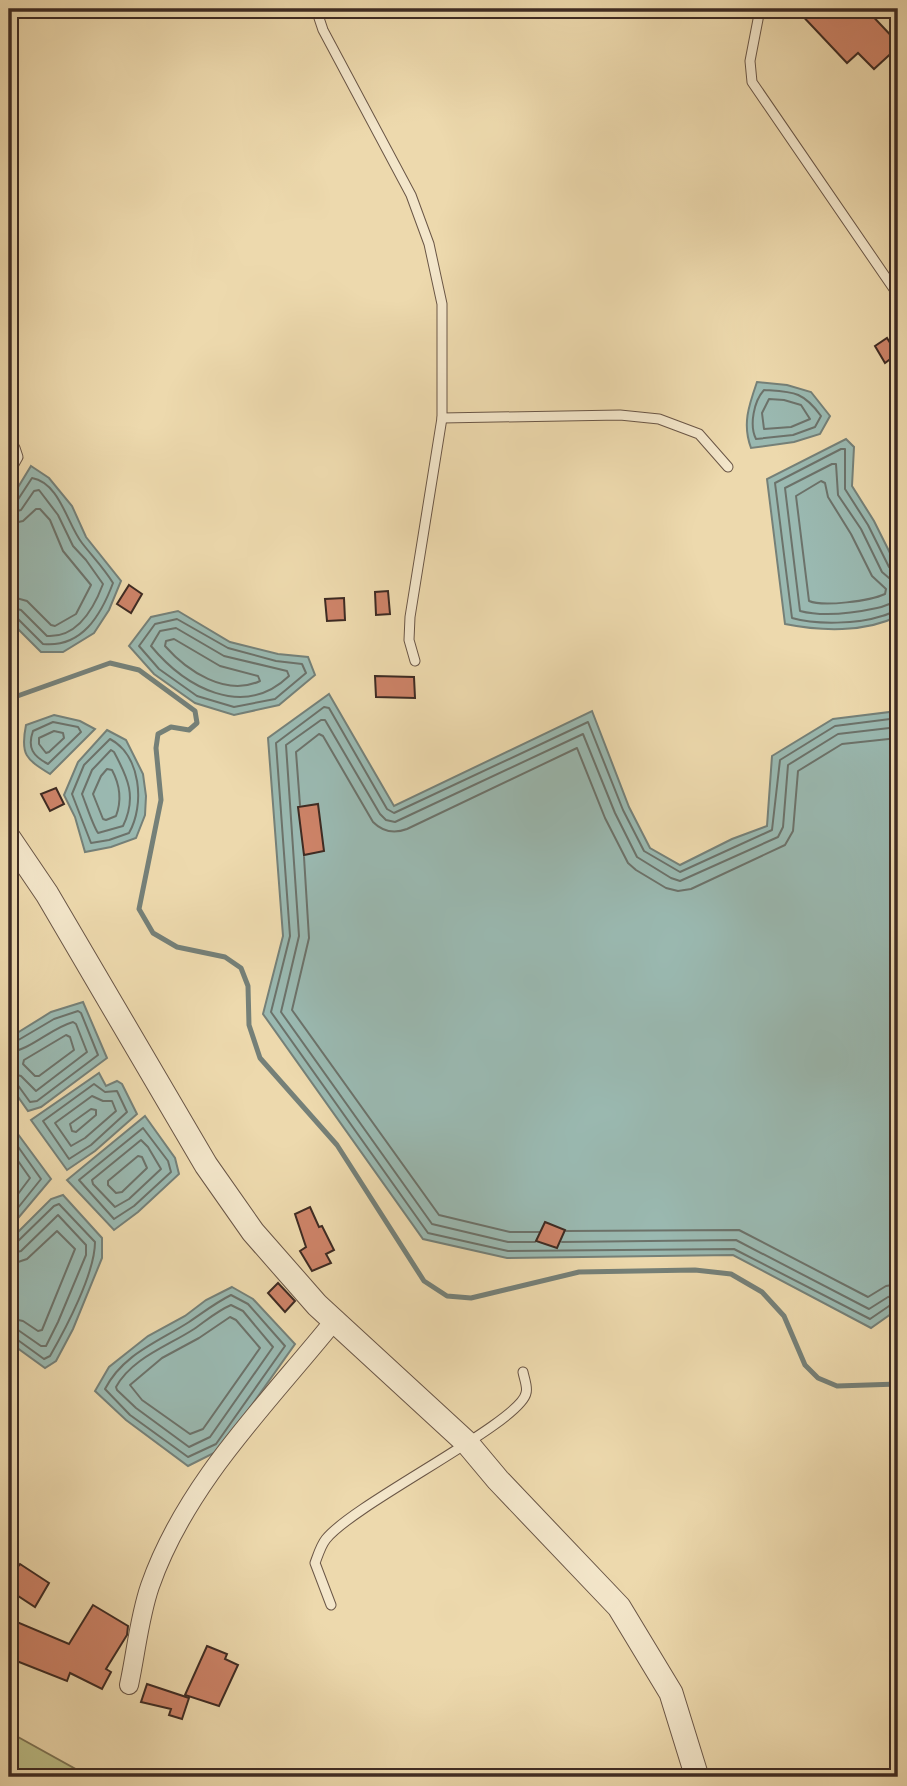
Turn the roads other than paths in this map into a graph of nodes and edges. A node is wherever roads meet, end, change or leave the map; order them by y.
1 (316, 9) edge
2 (760, 9) edge
3 (898, 295) edge
4 (442, 418) junction
5 (9, 445) edge
6 (728, 467) dead end
7 (9, 473) edge
8 (415, 661) dead end
9 (9, 838) edge
10 (334, 1321) junction
11 (523, 1372) dead end
12 (467, 1443) junction
13 (331, 1605) dead end
14 (129, 1685) dead end
15 (697, 1777) edge

1 - 4 lane
2 - 3 lane
4 - 6 lane
4 - 8 lane
5 - 7 lane
9 - 10 street
10 - 12 street
10 - 14 street
11 - 12 lane
12 - 13 lane
12 - 15 street

